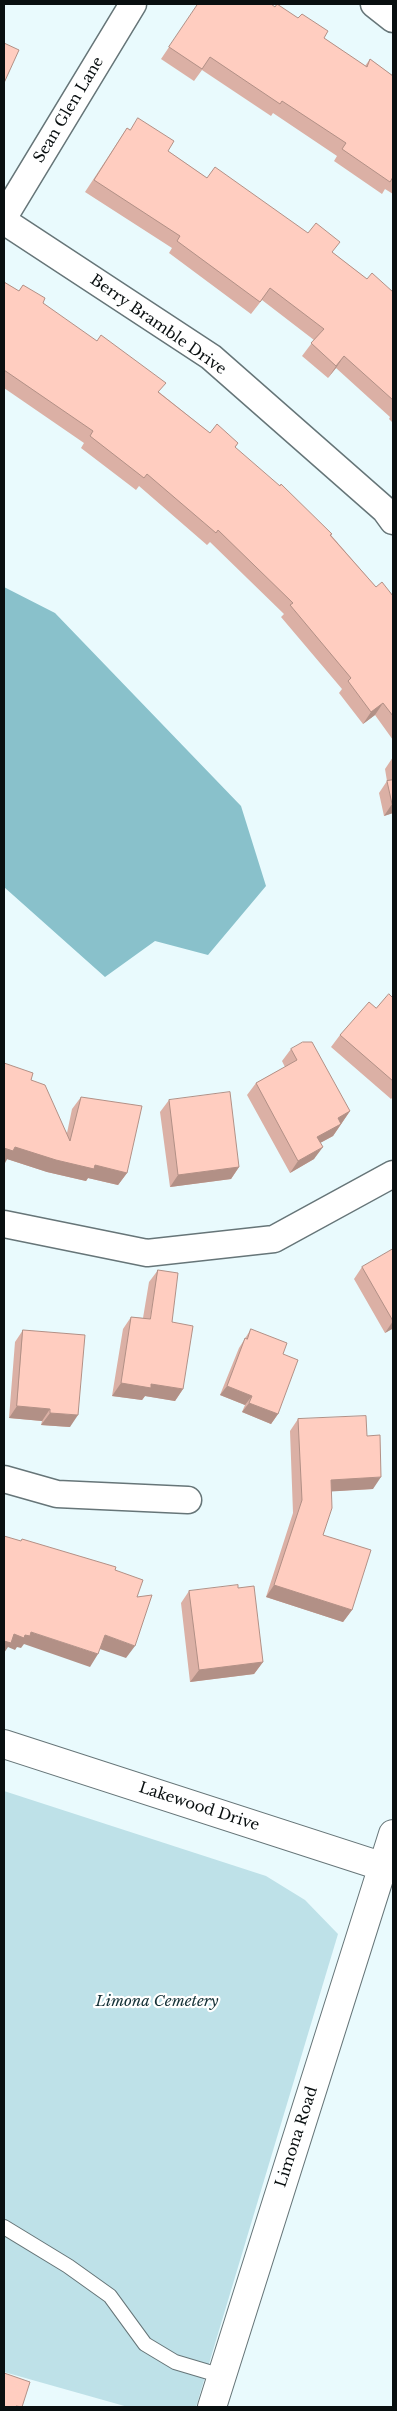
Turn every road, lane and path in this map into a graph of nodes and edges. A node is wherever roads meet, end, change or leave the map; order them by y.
1 (133, 4) edge
2 (374, 4) edge
3 (393, 19) edge
4 (4, 219) edge
5 (393, 521) edge
6 (393, 1174) edge
7 (4, 1224) edge
8 (4, 1479) edge
9 (188, 1500) dead end
10 (4, 1744) edge
11 (393, 1834) edge
12 (388, 1869) edge
13 (4, 2227) edge
14 (222, 2376) junction
15 (212, 2407) edge

1 - 4 street, Sean Glen Lane
2 - 3 street
4 - 5 street, Berry Bramble Drive
6 - 7 street
8 - 9 street
10 - 12 street, Lakewood Drive
11 - 12 street, Limona Road
12 - 14 street, Limona Road
13 - 14 lane
14 - 15 street, Limona Road

